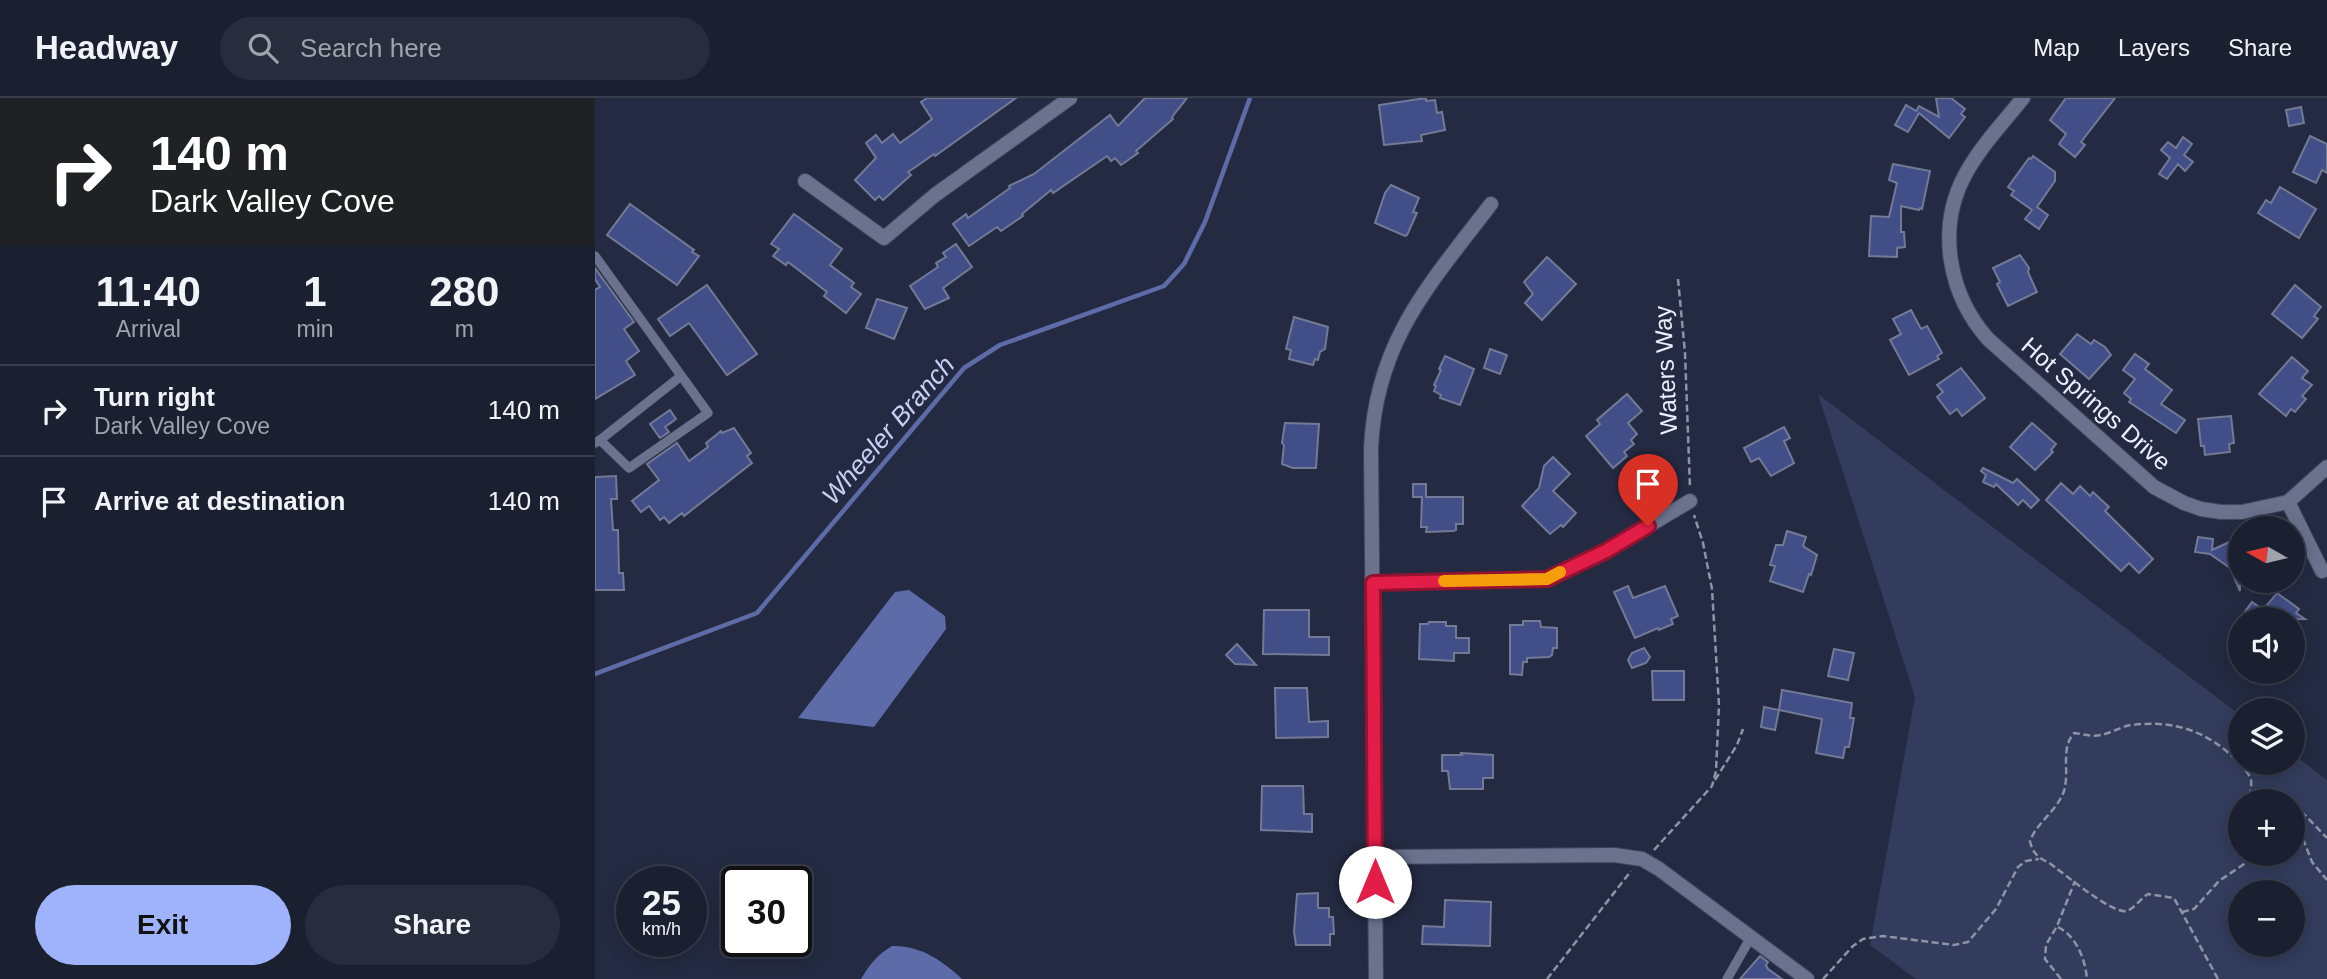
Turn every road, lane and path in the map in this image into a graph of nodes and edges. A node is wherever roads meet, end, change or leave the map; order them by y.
1 (1070, 98) edge
2 (2023, 98) edge
3 (805, 181) dead end
4 (1491, 204) dead end
5 (595, 256) edge
6 (1678, 279) dead end
7 (681, 376) junction
8 (598, 442) edge
9 (2327, 467) edge
10 (1690, 501) junction
11 (2288, 502) junction
12 (2322, 571) dead end
13 (1373, 583) junction
14 (1743, 729) dead end
15 (1711, 786) junction
16 (2250, 789) edge
17 (2305, 815) edge
18 (2327, 838) edge
19 (2305, 844) edge
20 (1375, 857) junction
21 (1642, 859) junction
22 (2039, 859) junction
23 (2242, 866) edge
24 (2327, 880) edge
25 (2075, 881) junction
26 (2182, 912) junction
27 (2057, 926) junction
28 (1751, 937) junction
29 (1376, 979) edge
30 (1547, 979) edge
31 (1727, 979) edge
32 (1807, 979) edge
33 (1823, 979) edge
34 (2061, 979) edge
35 (2087, 979) edge
36 (2218, 979) edge

1 - 3 street
2 - 11 street, Hot Springs Drive
4 - 13 street
5 - 7 lane
6 - 10 path, Waters Way
7 - 8 lane
7 - 8 lane
9 - 11 street, Hot Springs Drive
10 - 13 street
10 - 15 path, Waters Way
11 - 12 street
13 - 20 street
14 - 15 path
15 - 21 path
16 - 22 path
17 - 18 path
19 - 24 path
20 - 21 street
20 - 29 street
21 - 28 street
21 - 30 path
22 - 25 path
22 - 33 path
23 - 26 path
25 - 26 path
25 - 27 path
26 - 36 path
27 - 34 path
27 - 35 path
28 - 31 lane
28 - 32 street

